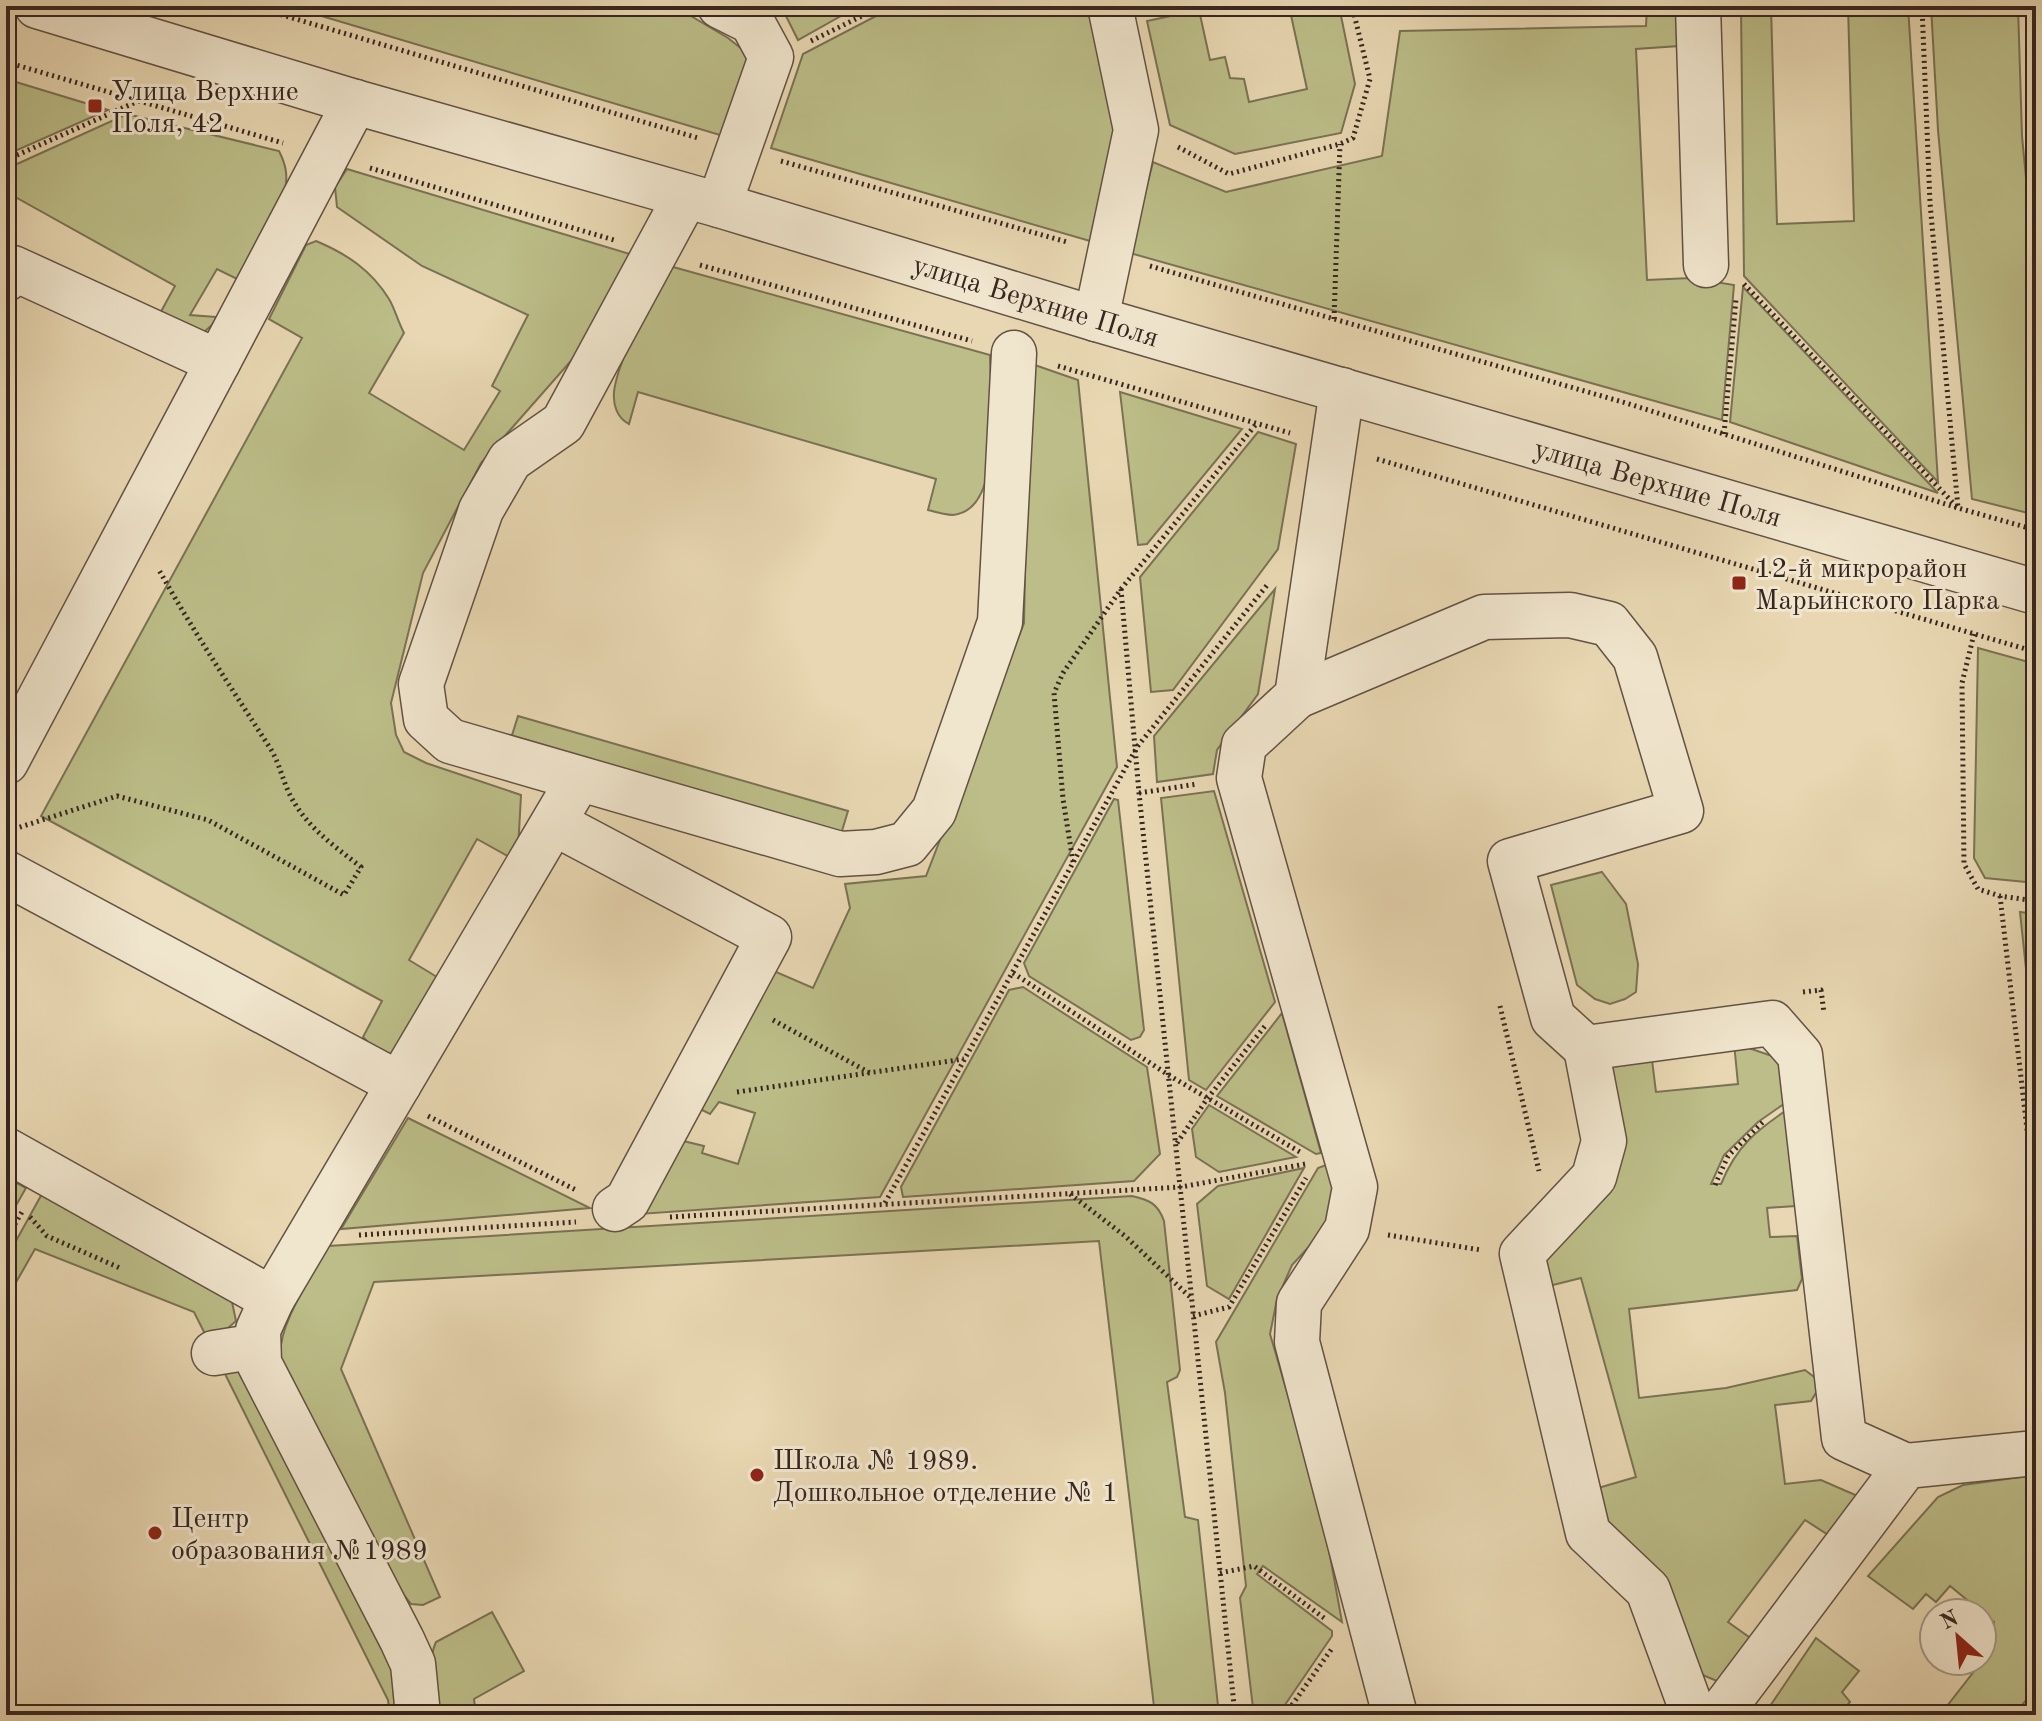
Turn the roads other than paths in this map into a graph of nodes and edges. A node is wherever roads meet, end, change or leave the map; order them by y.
1 (37, 6) edge
2 (720, 6) edge
3 (1110, 6) edge
4 (1698, 6) edge
5 (355, 102) junction
6 (703, 200) junction
7 (1706, 265) dead end
8 (6, 279) edge
9 (1096, 319) junction
10 (1014, 353) road end
11 (218, 362) junction
12 (1342, 390) junction
13 (2036, 592) edge
14 (1297, 696) junction
15 (6, 762) edge
16 (579, 779) junction
17 (554, 823) junction
18 (6, 873) edge
19 (1586, 1048) junction
20 (395, 1091) junction
21 (6, 1150) edge
22 (612, 1215) road end
23 (272, 1299) junction
24 (258, 1346) junction
25 (214, 1353) dead end
26 (2036, 1453) edge
27 (1906, 1466) junction
28 (418, 1715) edge
29 (1395, 1715) edge
30 (1699, 1715) edge
31 (1719, 1715) edge

1 - 5 street, улица Верхние Поля
2 - 6 street
3 - 9 street
4 - 7 street
5 - 6 street, улица Верхние Поля
5 - 11 street
6 - 9 street, улица Верхние Поля
6 - 16 street
8 - 11 street
9 - 12 street, улица Верхние Поля
10 - 16 street
11 - 15 street
12 - 13 street, улица Верхние Поля
12 - 14 street
14 - 19 street
14 - 29 street
16 - 17 street
17 - 20 street
17 - 22 street
18 - 20 street
19 - 27 street
19 - 30 street
20 - 23 street
21 - 23 street
23 - 24 street
24 - 25 street
24 - 28 street
26 - 27 street
27 - 31 street

